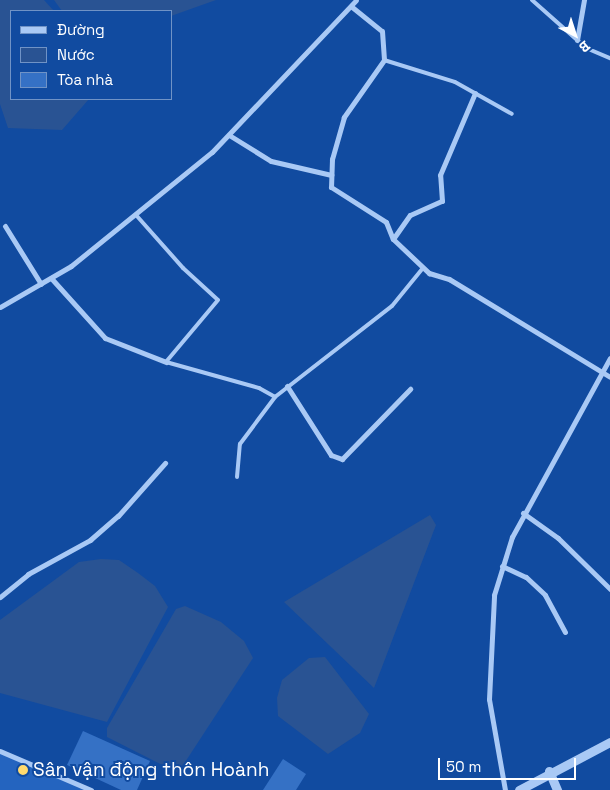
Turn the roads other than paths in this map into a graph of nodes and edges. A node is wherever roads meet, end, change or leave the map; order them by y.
1 (356, 0) edge
2 (532, 0) edge
3 (584, 0) edge
4 (352, 7) junction
5 (578, 40) junction
6 (610, 58) edge
7 (384, 60) junction
8 (475, 93) junction
9 (512, 114) dead end
10 (229, 135) junction
11 (331, 175) junction
12 (136, 215) junction
13 (5, 226) dead end
14 (393, 239) junction
15 (422, 268) junction
16 (51, 278) junction
17 (41, 284) junction
18 (0, 307) edge
19 (610, 358) edge
20 (166, 362) junction
21 (600, 375) junction
22 (610, 377) edge
23 (288, 386) junction
24 (410, 389) dead end
25 (275, 397) junction
26 (165, 463) dead end
27 (237, 478) dead end
28 (523, 513) junction
29 (502, 566) junction
30 (610, 589) edge
31 (0, 597) edge
32 (565, 632) dead end
33 (610, 742) edge
34 (0, 751) edge
35 (549, 772) junction
36 (90, 790) edge
37 (505, 790) edge
38 (519, 790) edge
39 (557, 790) edge

1 - 4 street
2 - 5 lane
3 - 5 street
4 - 7 street
4 - 10 street
5 - 6 lane
7 - 8 lane
7 - 11 street
8 - 9 lane
8 - 14 street
10 - 11 street
10 - 12 street
11 - 14 street
12 - 16 street
12 - 20 lane
13 - 17 street
14 - 15 street
15 - 21 street
15 - 23 lane
16 - 17 street
16 - 20 street
17 - 18 street
19 - 21 street
20 - 25 lane
21 - 22 street
21 - 28 street
23 - 24 street
23 - 25 lane
25 - 27 lane
26 - 31 street
28 - 29 street
28 - 30 street
29 - 32 street
29 - 37 street
33 - 35 street
34 - 36 street
35 - 38 street
35 - 39 street

